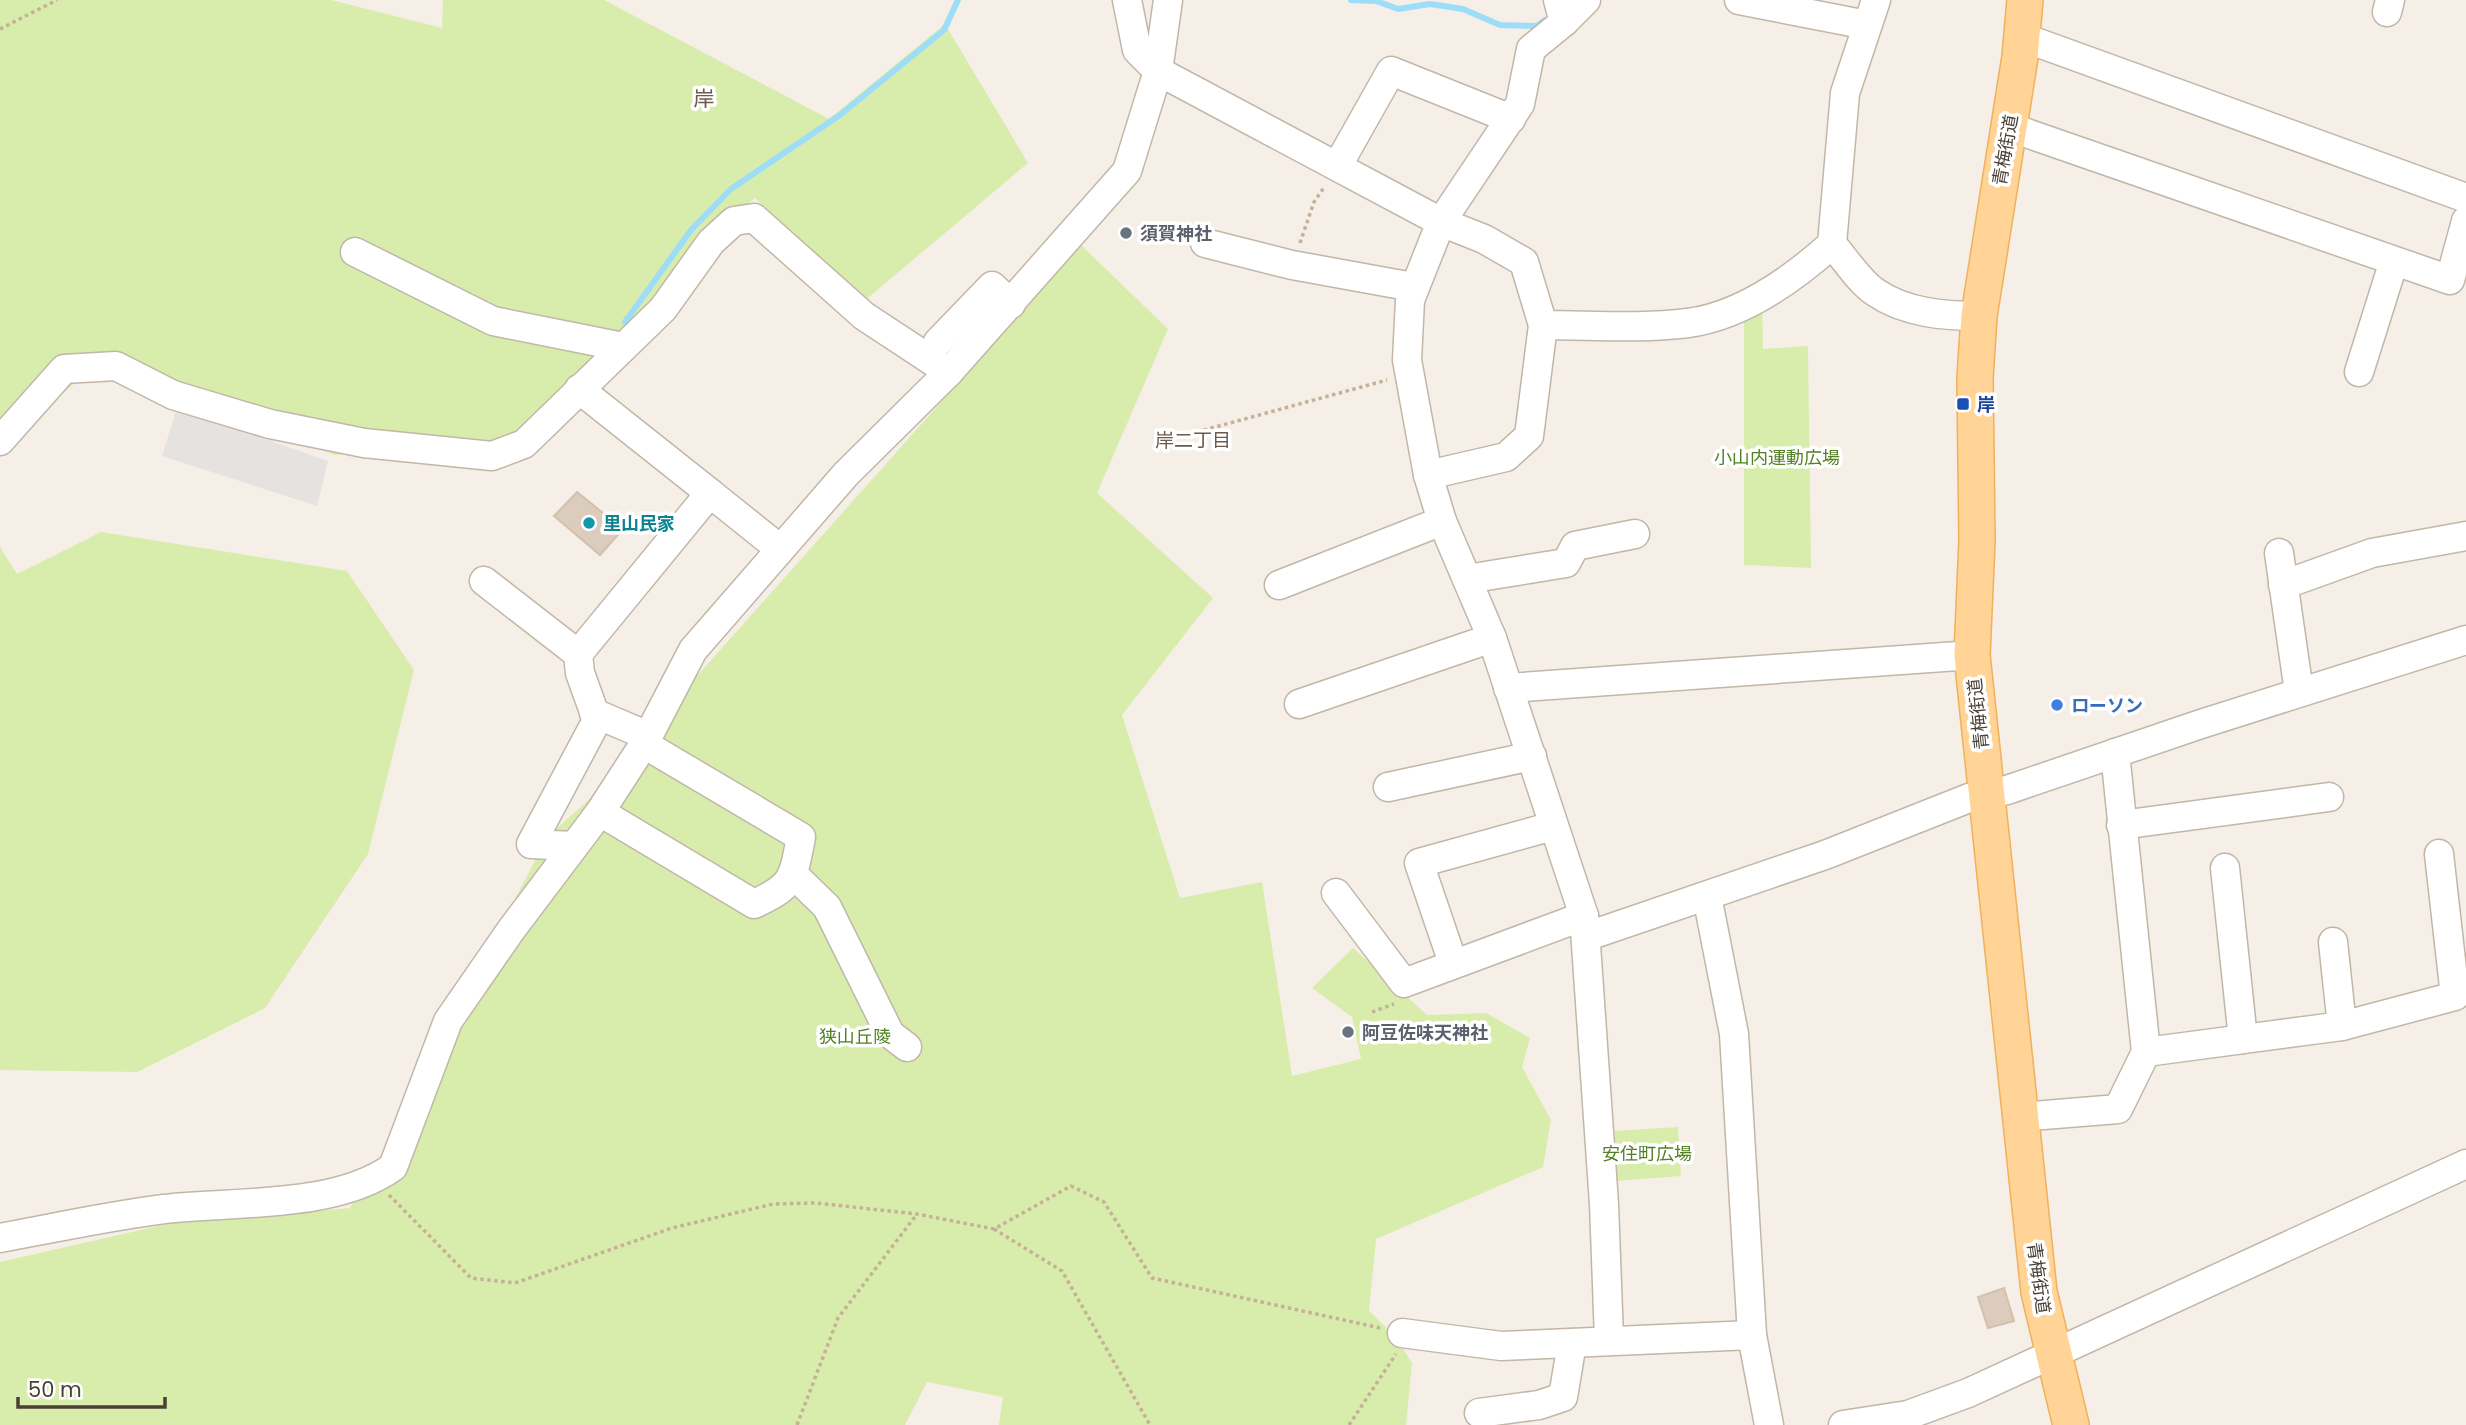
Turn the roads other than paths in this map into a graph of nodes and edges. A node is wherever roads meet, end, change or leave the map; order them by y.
1 (1127, 0) edge
2 (1168, 0) edge
3 (1586, 0) edge
4 (1738, 0) edge
5 (2025, 0) edge
6 (1561, 9) edge
7 (1871, 13) edge
8 (2022, 37) junction
9 (1158, 71) junction
10 (1511, 119) junction
11 (2009, 127) junction
12 (1338, 165) junction
13 (2466, 198) edge
14 (2466, 221) edge
15 (1441, 222) junction
16 (1205, 243) dead end
17 (1832, 244) junction
18 (355, 252) dead end
19 (2394, 261) junction
20 (1413, 287) junction
21 (1011, 304) junction
22 (1979, 316) junction
23 (1544, 325) junction
24 (938, 342) dead end
25 (623, 346) junction
26 (949, 372) junction
27 (2359, 372) dead end
28 (579, 389) junction
29 (0, 441) edge
30 (1428, 475) junction
31 (710, 493) junction
32 (1442, 521) junction
33 (1635, 534) dead end
34 (2466, 536) edge
35 (780, 549) junction
36 (2279, 553) dead end
37 (1467, 579) junction
38 (484, 580) dead end
39 (1279, 585) dead end
40 (2283, 585) junction
41 (1492, 638) junction
42 (2466, 640) edge
43 (578, 654) junction
44 (1972, 655) junction
45 (1508, 688) junction
46 (2300, 692) junction
47 (1299, 704) dead end
48 (594, 713) junction
49 (646, 740) junction
50 (2115, 752) junction
51 (1532, 756) junction
52 (1388, 787) dead end
53 (1986, 796) junction
54 (2329, 797) dead end
55 (600, 813) junction
56 (1553, 825) junction
57 (2121, 825) junction
58 (574, 846) junction
59 (2440, 853) dead end
60 (2225, 868) dead end
61 (793, 874) junction
62 (1336, 893) dead end
63 (1707, 896) junction
64 (1586, 926) junction
65 (2333, 942) dead end
66 (1452, 963) junction
67 (2460, 996) edge
68 (2342, 1026) junction
69 (2243, 1039) junction
70 (907, 1048) dead end
71 (2146, 1052) junction
72 (2020, 1117) junction
73 (2466, 1164) edge
74 (0, 1237) edge
75 (1406, 1334) road end
76 (1752, 1335) junction
77 (1609, 1339) junction
78 (1572, 1343) junction
79 (2053, 1352) junction
80 (1479, 1413) dead end
81 (1882, 1423) edge
82 (1769, 1425) edge
83 (1843, 1425) edge
84 (2071, 1425) edge

1 - 9 street
2 - 9 street
3 - 6 street
4 - 7 street
5 - 8 main road, 青梅街道
6 - 10 street
7 - 17 street
8 - 11 main road, 青梅街道
8 - 13 street
9 - 12 street
9 - 21 street
10 - 12 street
10 - 15 street
11 - 19 street
11 - 22 main road, 青梅街道
12 - 15 street
14 - 19 street
15 - 20 street
15 - 23 street
16 - 20 street
17 - 22 street
17 - 23 street
18 - 25 street
19 - 27 street
20 - 30 street
21 - 24 street
21 - 26 street
22 - 44 main road, 青梅街道
23 - 30 street
25 - 26 street
25 - 28 street
26 - 35 street
28 - 29 street
28 - 31 street
30 - 32 street
31 - 35 street
31 - 43 street
32 - 37 street
32 - 39 street
33 - 37 street
34 - 40 street
35 - 49 street
36 - 40 street
37 - 41 street
38 - 43 street
40 - 46 street
41 - 45 street
41 - 47 street
42 - 46 street
43 - 48 street
44 - 45 street
44 - 53 main road, 青梅街道
45 - 51 street
46 - 50 street
48 - 49 street
48 - 58 street
49 - 55 street
49 - 61 street
50 - 53 street
50 - 57 street
51 - 52 street
51 - 56 street
53 - 63 street
53 - 72 main road, 青梅街道
54 - 57 street
55 - 58 street
55 - 61 street
56 - 64 street
56 - 66 street
57 - 71 street
58 - 74 street
59 - 67 street
60 - 69 street
61 - 70 street
62 - 66 street
63 - 64 street
63 - 76 street
64 - 66 street
64 - 77 street
65 - 68 street
67 - 68 street
68 - 69 street
69 - 71 street
71 - 72 street
72 - 79 main road, 青梅街道
73 - 79 street
75 - 78 street
76 - 77 street
76 - 82 street
77 - 78 street
78 - 80 street
79 - 81 street
79 - 84 main road, 青梅街道
81 - 83 street

